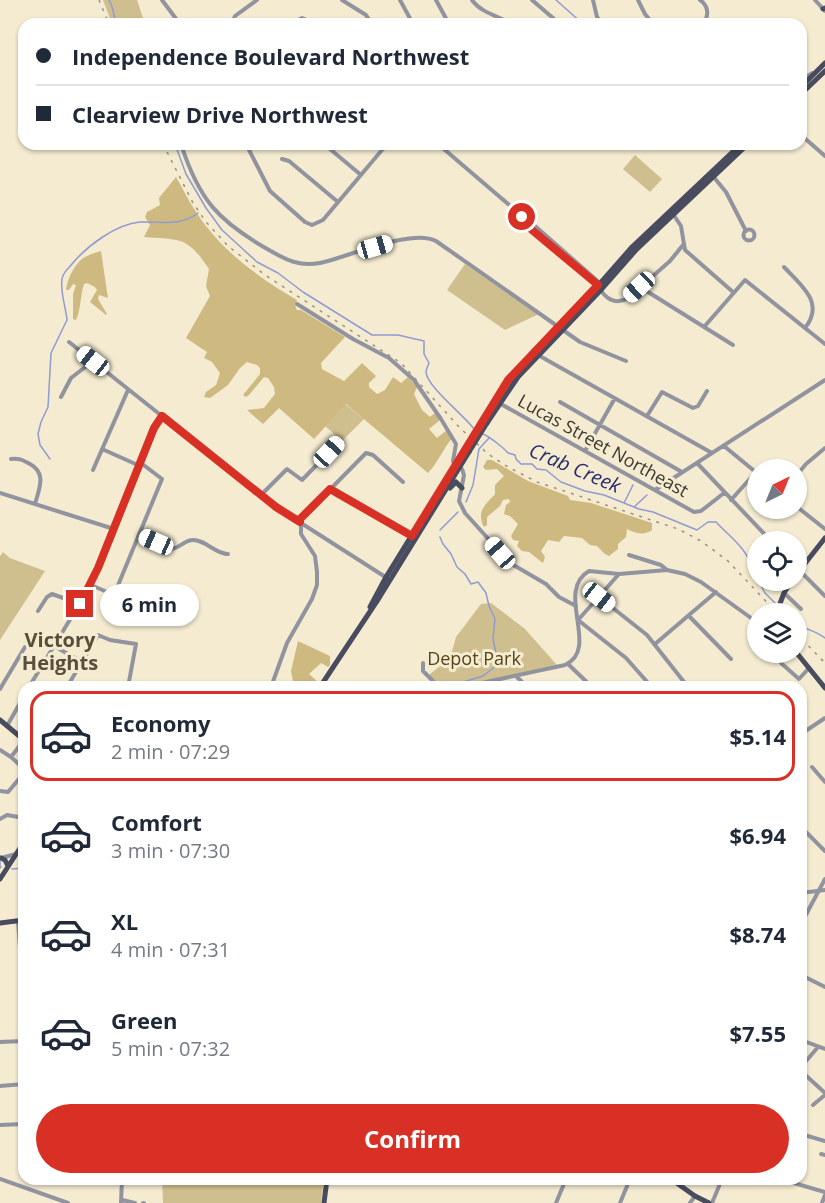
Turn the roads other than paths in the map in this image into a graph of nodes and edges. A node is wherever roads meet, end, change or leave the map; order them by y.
1 (162, 0) edge
2 (257, 0) edge
3 (342, 0) edge
4 (400, 0) edge
5 (436, 0) edge
6 (472, 0) edge
7 (532, 0) edge
8 (593, 0) edge
9 (638, 0) edge
10 (700, 0) edge
11 (815, 0) edge
12 (824, 9) edge
13 (176, 18) edge
14 (234, 18) edge
15 (368, 18) edge
16 (410, 18) edge
17 (446, 18) edge
18 (503, 18) edge
19 (553, 18) edge
20 (598, 18) edge
21 (648, 18) edge
22 (706, 18) edge
23 (825, 62) edge
24 (825, 71) edge
25 (807, 75) edge
26 (807, 84) edge
27 (807, 84) edge
28 (807, 140) edge
29 (183, 150) edge
30 (249, 150) edge
31 (331, 150) edge
32 (381, 150) edge
33 (445, 150) edge
34 (735, 150) edge
35 (741, 150) edge
36 (825, 156) edge
37 (282, 159) dead end
38 (361, 175) junction
39 (712, 175) junction
40 (338, 202) junction
41 (673, 214) junction
42 (746, 231) dead end
43 (683, 245) junction
44 (784, 267) dead end
45 (600, 286) junction
46 (639, 287) junction
47 (733, 292) junction
48 (297, 304) dead end
49 (704, 327) junction
50 (561, 328) junction
51 (805, 328) junction
52 (69, 342) dead end
53 (825, 344) edge
54 (733, 345) dead end
55 (536, 354) junction
56 (626, 360) dead end
57 (93, 361) junction
58 (825, 380) edge
59 (128, 390) junction
60 (707, 391) dead end
61 (61, 397) dead end
62 (615, 398) junction
63 (497, 402) junction
64 (560, 402) dead end
65 (162, 416) junction
66 (647, 416) junction
67 (600, 425) junction
68 (341, 440) dead end
69 (724, 446) junction
70 (825, 447) edge
71 (102, 449) junction
72 (585, 451) junction
73 (712, 453) junction
74 (11, 459) dead end
75 (697, 463) junction
76 (807, 463) edge
77 (140, 464) junction
78 (747, 465) edge
79 (457, 466) junction
80 (93, 470) dead end
81 (682, 472) junction
82 (404, 482) dead end
83 (747, 483) edge
84 (462, 488) junction
85 (330, 489) junction
86 (655, 490) junction
87 (0, 492) edge
88 (724, 493) junction
89 (261, 495) junction
90 (731, 500) junction
91 (35, 504) junction
92 (436, 505) junction
93 (807, 515) edge
94 (300, 522) junction
95 (114, 529) junction
96 (825, 529) edge
97 (760, 531) edge
98 (140, 535) junction
99 (414, 537) junction
100 (825, 538) edge
101 (228, 554) dead end
102 (629, 555) dead end
103 (807, 559) edge
104 (667, 570) junction
105 (619, 574) junction
106 (388, 579) junction
107 (807, 579) edge
108 (90, 585) junction
109 (786, 591) joint
110 (717, 592) junction
111 (825, 596) edge
112 (599, 597) junction
113 (780, 603) edge
114 (796, 603) edge
115 (80, 604) junction
116 (576, 606) junction
117 (38, 611) dead end
118 (747, 615) edge
119 (689, 616) junction
120 (578, 620) junction
121 (654, 644) junction
122 (54, 646) junction
123 (25, 647) dead end
124 (731, 658) dead end
125 (82, 662) junction
126 (423, 663) dead end
127 (781, 663) dead end
128 (805, 663) edge
129 (568, 664) junction
130 (809, 668) junction
131 (517, 676) junction
132 (33, 681) edge
133 (71, 681) edge
134 (129, 681) edge
135 (273, 681) edge
136 (324, 681) edge
137 (434, 681) edge
138 (496, 681) edge
139 (522, 681) edge
140 (583, 681) edge
141 (646, 681) edge
142 (683, 681) edge
143 (825, 688) edge
144 (0, 689) edge
145 (18, 707) edge
146 (825, 718) edge
147 (0, 720) edge
148 (7, 726) junction
149 (807, 730) edge
150 (18, 735) edge
151 (18, 747) edge
152 (0, 750) edge
153 (10, 757) junction
154 (18, 765) edge
155 (812, 766) dead end
156 (18, 780) edge
157 (825, 782) edge
158 (0, 791) edge
159 (18, 817) edge
160 (0, 819) edge
161 (807, 833) edge
162 (18, 849) edge
163 (825, 851) edge
164 (18, 852) edge
165 (0, 858) edge
166 (8, 866) junction
167 (0, 879) edge
168 (825, 879) edge
169 (822, 890) edge
170 (807, 892) edge
171 (807, 914) edge
172 (18, 921) edge
173 (0, 923) edge
174 (807, 978) edge
175 (825, 987) edge
176 (18, 1041) edge
177 (0, 1042) edge
178 (807, 1042) edge
179 (818, 1047) junction
180 (825, 1049) edge
181 (807, 1061) edge
182 (807, 1075) edge
183 (18, 1084) edge
184 (0, 1086) edge
185 (825, 1094) edge
186 (813, 1105) dead end
187 (18, 1124) edge
188 (0, 1125) edge
189 (807, 1136) edge
190 (825, 1140) edge
191 (0, 1179) edge
192 (122, 1185) edge
193 (326, 1185) edge
194 (564, 1185) edge
195 (628, 1185) edge
196 (679, 1185) edge
197 (719, 1185) edge
198 (798, 1185) edge
199 (825, 1194) edge
200 (694, 1196) junction
201 (121, 1201) edge
202 (68, 1203) edge
203 (135, 1203) edge
204 (324, 1203) edge
205 (556, 1203) edge
206 (620, 1203) edge
207 (690, 1203) edge
208 (710, 1203) edge
209 (822, 1203) edge

1 - 13 street
2 - 14 street
3 - 15 street
4 - 16 street
5 - 17 street
6 - 18 street
7 - 19 street
8 - 20 street
9 - 21 street
10 - 22 street
11 - 12 street
23 - 25 street
23 - 26 main road
24 - 27 main road
28 - 36 street
29 - 50 street
30 - 40 street
31 - 38 street
32 - 38 street
33 - 45 street
34 - 39 main road
35 - 39 main road
37 - 40 street
38 - 40 street
39 - 41 main road
39 - 42 street
39 - 45 main road
41 - 43 street
41 - 45 main road
43 - 46 street
43 - 47 street
44 - 51 street
45 - 46 street
45 - 50 main road
46 - 49 street
47 - 49 street
47 - 51 street
48 - 79 street
49 - 54 street
50 - 55 main road
50 - 56 street
51 - 53 street
52 - 57 street
55 - 62 street
55 - 63 main road
57 - 59 street
57 - 61 street
58 - 69 street
59 - 65 street
59 - 71 street
60 - 66 street
62 - 66 street
62 - 67 street
63 - 72 street, Lucas Street Northeast
63 - 79 main road, bridge
64 - 67 street
65 - 77 street
65 - 89 street
66 - 73 street
67 - 72 street
67 - 81 street
68 - 89 street
69 - 73 street
69 - 78 street
70 - 76 street
71 - 77 street
71 - 80 street
72 - 86 street, Lucas Street Northeast
73 - 75 street
74 - 91 street
75 - 81 street
75 - 88 street
77 - 95 street
77 - 98 street
79 - 84 street
79 - 92 main road
79 - 99 main road
81 - 86 street
82 - 85 street
83 - 90 street
84 - 92 main road
84 - 116 street
85 - 94 street
85 - 99 street
86 - 88 street, Lucas Street Northeast
87 - 91 street
88 - 90 street
89 - 94 street
90 - 97 street
91 - 95 street
92 - 99 main road
93 - 96 street
94 - 106 street
94 - 135 street
95 - 108 street
98 - 101 street
98 - 108 street
99 - 106 main road
100 - 103 main road
102 - 104 street
104 - 105 street
104 - 110 street
105 - 112 street
105 - 116 street
106 - 136 main road
107 - 111 street
108 - 115 street
109 - 113 main road
109 - 114 street
110 - 118 street
110 - 119 street
112 - 120 street
112 - 121 street
115 - 117 street
115 - 122 street
116 - 120 street
119 - 121 street
119 - 124 street
120 - 129 street
120 - 141 street
121 - 142 street
122 - 125 street
122 - 132 street
123 - 144 street
125 - 133 street
125 - 134 street
126 - 137 street
127 - 130 street
128 - 130 main road
129 - 131 street
129 - 140 street
130 - 143 main road
131 - 138 street
131 - 139 street
145 - 148 street
146 - 149 street
147 - 148 main road
148 - 150 main road
151 - 153 street
152 - 153 street
153 - 154 street
155 - 157 street
156 - 158 street
159 - 160 street
161 - 163 street
162 - 165 street
164 - 166 main road
165 - 166 main road
166 - 167 main road
168 - 169 street
169 - 170 street
169 - 171 street
172 - 173 main road
174 - 175 street
176 - 177 street
178 - 179 street
179 - 180 street
179 - 181 street
182 - 185 street
183 - 184 street
185 - 186 street
187 - 188 street
189 - 190 street
191 - 202 street
192 - 201 street
193 - 204 main road
194 - 205 street
195 - 206 street
196 - 200 main road
197 - 208 street
198 - 199 street
199 - 209 street
200 - 207 street
200 - 208 main road
201 - 203 street

